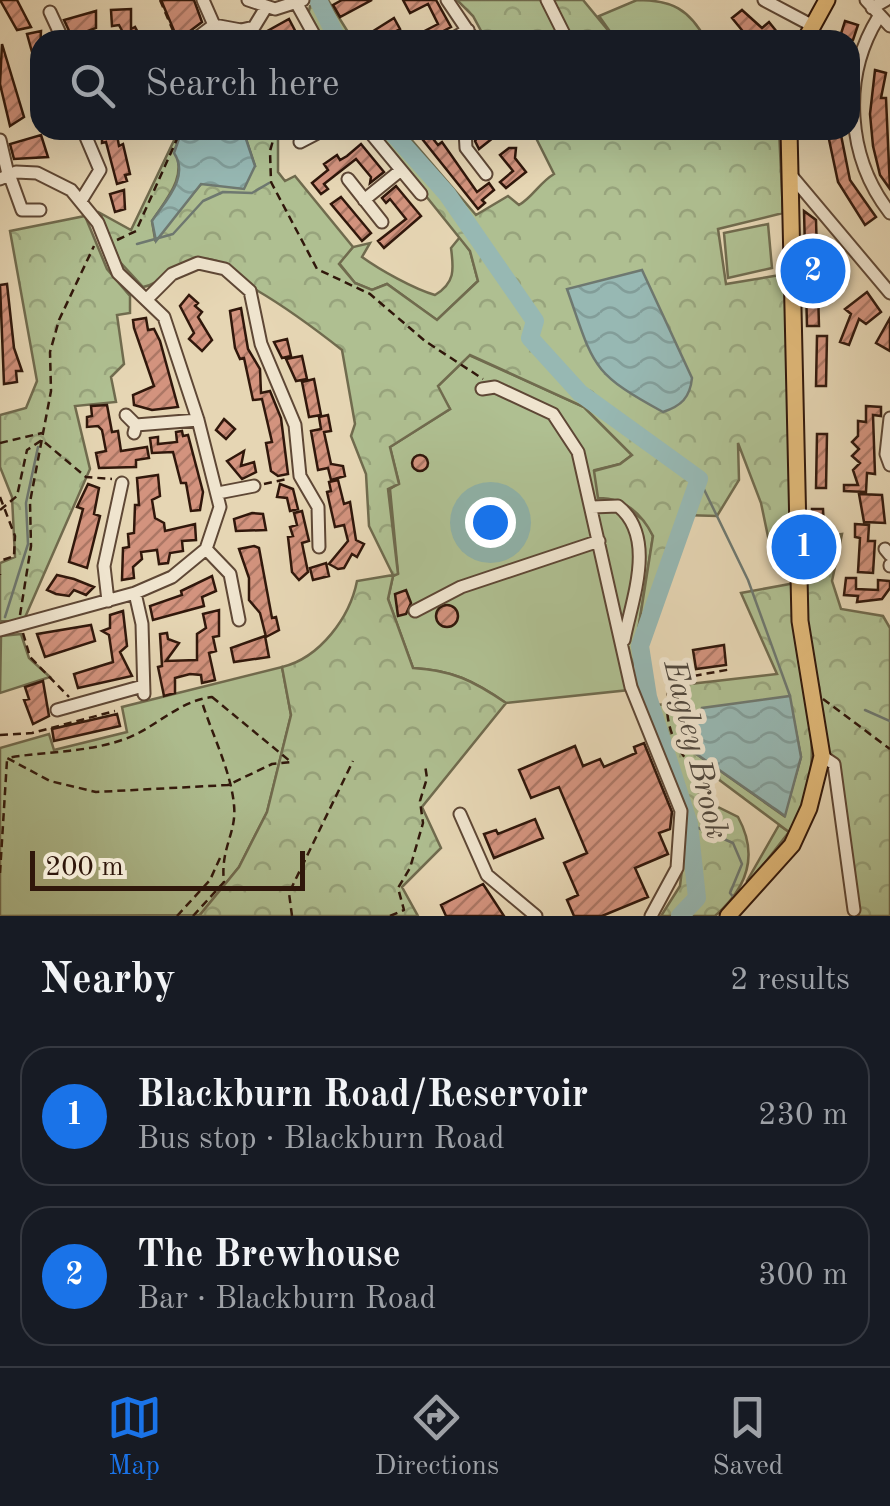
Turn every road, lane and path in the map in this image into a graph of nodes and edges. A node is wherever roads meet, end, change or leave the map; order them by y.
1 (160, 0) edge
2 (204, 0) edge
3 (248, 0) edge
4 (448, 0) edge
5 (547, 0) edge
6 (764, 0) edge
7 (826, 0) edge
8 (886, 0) edge
9 (300, 2) edge
10 (265, 9) junction
11 (872, 9) edge
12 (49, 10) dead end
13 (214, 25) junction
14 (890, 26) edge
15 (59, 30) edge
16 (173, 30) edge
17 (207, 30) edge
18 (225, 30) edge
19 (245, 30) edge
20 (313, 30) edge
21 (468, 30) edge
22 (561, 30) edge
23 (805, 30) edge
24 (811, 30) edge
25 (860, 70) edge
26 (0, 140) edge
27 (87, 140) edge
28 (177, 140) edge
29 (273, 140) edge
30 (304, 140) edge
31 (376, 140) edge
32 (466, 140) edge
33 (789, 140) edge
34 (858, 140) edge
35 (300, 142) dead end
36 (486, 169) dead end
37 (401, 170) junction
38 (790, 174) junction
39 (6, 176) edge
40 (348, 179) dead end
41 (421, 194) dead end
42 (82, 199) junction
43 (364, 200) junction
44 (40, 210) dead end
45 (890, 213) edge
46 (382, 222) dead end
47 (104, 238) junction
48 (890, 293) edge
49 (147, 299) junction
50 (486, 388) joint
51 (126, 415) dead end
52 (890, 418) edge
53 (198, 420) junction
54 (44, 433) junction
55 (42, 440) junction
56 (889, 440) edge
57 (0, 443) edge
58 (890, 465) edge
59 (294, 478) junction
60 (250, 487) junction
61 (118, 490) joint
62 (218, 493) junction
63 (0, 497) edge
64 (248, 503) dead end
65 (592, 506) junction
66 (2, 509) edge
67 (324, 539) dead end
68 (599, 541) junction
69 (206, 550) junction
70 (0, 561) edge
71 (136, 593) junction
72 (108, 600) junction
73 (415, 611) dead end
74 (240, 624) dead end
75 (21, 627) junction
76 (0, 630) edge
77 (623, 650) junction
78 (732, 670) dead end
79 (813, 692) junction
80 (200, 699) junction
81 (72, 701) junction
82 (58, 710) dead end
83 (115, 710) dead end
84 (0, 735) edge
85 (890, 749) edge
86 (822, 756) junction
87 (7, 758) junction
88 (353, 761) dead end
89 (425, 765) dead end
90 (712, 784) dead end
91 (228, 785) junction
92 (460, 814) dead end
93 (221, 856) junction
94 (0, 874) edge
95 (854, 910) dead end
96 (730, 914) edge
97 (177, 916) edge
98 (193, 916) edge
99 (292, 916) edge
100 (390, 916) edge
101 (536, 916) edge
102 (652, 916) edge

1 - 16 path
2 - 13 street
3 - 10 street
4 - 21 street
5 - 22 street
6 - 23 street
7 - 24 highway
8 - 11 street
9 - 10 street
9 - 20 street
10 - 19 street
11 - 14 street
11 - 25 street
12 - 15 street
13 - 17 street
13 - 18 street
26 - 39 street
27 - 42 street
28 - 47 path
29 - 50 path
30 - 35 street
31 - 37 street
32 - 36 street
33 - 38 highway
34 - 45 street
37 - 41 street
37 - 43 street
38 - 48 street
38 - 79 highway
39 - 42 street
39 - 44 street
40 - 43 street
42 - 47 street
43 - 46 street
47 - 49 street
47 - 54 path
49 - 53 street
49 - 59 street
50 - 65 street
51 - 53 street
52 - 56 street
53 - 62 street
54 - 55 path
54 - 57 path
55 - 61 path
55 - 66 path
55 - 75 path
56 - 58 street
59 - 60 path
59 - 67 street
60 - 62 street
60 - 64 street
61 - 72 street
62 - 69 street
63 - 66 path
65 - 68 street
65 - 77 street
66 - 70 path
68 - 73 street
68 - 77 street
69 - 71 street
69 - 74 street
71 - 72 street
71 - 81 street
72 - 75 street
75 - 76 street
75 - 81 path
77 - 102 street
78 - 90 path
79 - 85 path
79 - 86 highway
80 - 87 path
80 - 91 path
80 - 91 path
81 - 82 street
83 - 84 path
86 - 95 street
86 - 96 highway
87 - 91 path
87 - 94 path
88 - 99 path
89 - 100 path
91 - 93 path
92 - 101 street
93 - 97 path
93 - 98 path

